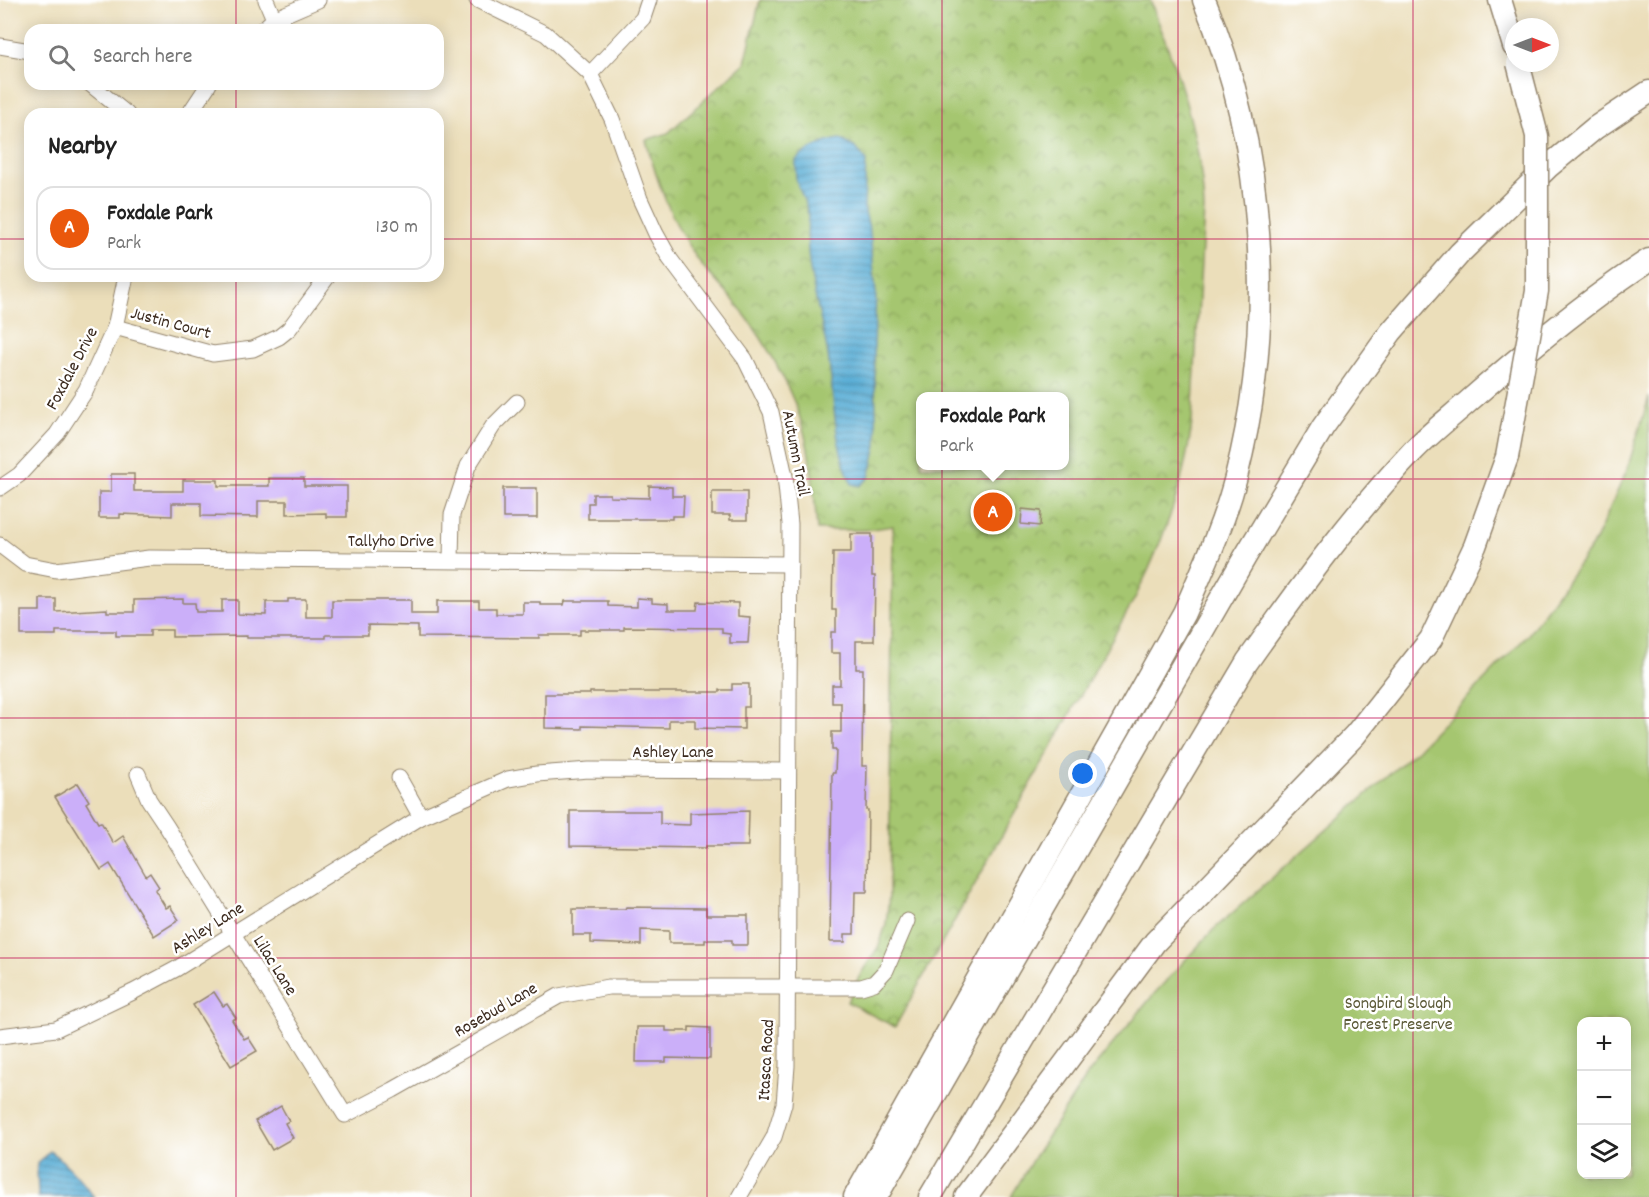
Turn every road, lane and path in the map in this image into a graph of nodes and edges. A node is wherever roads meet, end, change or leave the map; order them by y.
1 (266, 0) edge
2 (318, 0) edge
3 (477, 0) edge
4 (648, 0) edge
5 (1204, 0) edge
6 (1500, 0) edge
7 (1505, 18) edge
8 (274, 19) junction
9 (269, 24) edge
10 (0, 46) edge
11 (24, 50) edge
12 (1520, 72) edge
13 (591, 74) junction
14 (97, 90) edge
15 (205, 90) edge
16 (1649, 92) edge
17 (120, 108) edge
18 (193, 108) edge
19 (1649, 260) edge
20 (125, 282) edge
21 (324, 282) edge
22 (115, 327) junction
23 (517, 402) dead end
24 (0, 488) edge
25 (0, 545) edge
26 (451, 560) junction
27 (790, 564) junction
28 (788, 771) junction
29 (138, 774) dead end
30 (399, 778) dead end
31 (422, 817) junction
32 (907, 921) dead end
33 (233, 934) junction
34 (787, 988) junction
35 (0, 1036) edge
36 (345, 1115) joint
37 (740, 1197) edge
38 (855, 1197) edge
39 (876, 1197) edge
40 (930, 1197) edge
41 (966, 1197) edge

1 - 8 street
2 - 8 street
3 - 13 street, Autumn Trail
4 - 13 street
5 - 38 highway
6 - 7 highway
8 - 9 street
10 - 11 street
12 - 41 highway, bridge
13 - 27 street, Autumn Trail
14 - 17 street
15 - 18 street
16 - 39 highway
19 - 40 highway
20 - 22 street, Foxdale Drive
21 - 22 street, Justin Court
22 - 24 street, Foxdale Drive
23 - 26 street
25 - 26 street, Tallyho Drive
26 - 27 street, Tallyho Drive
27 - 28 street, Autumn Trail
28 - 31 street, Ashley Lane
28 - 34 street, Autumn Trail
29 - 33 street, Lilac Lane
30 - 31 street
31 - 33 street, Ashley Lane
32 - 34 street, Rosebud Lane
33 - 35 street, Ashley Lane
33 - 36 street, Lilac Lane
34 - 36 street, Rosebud Lane
34 - 37 street, Itasca Road

